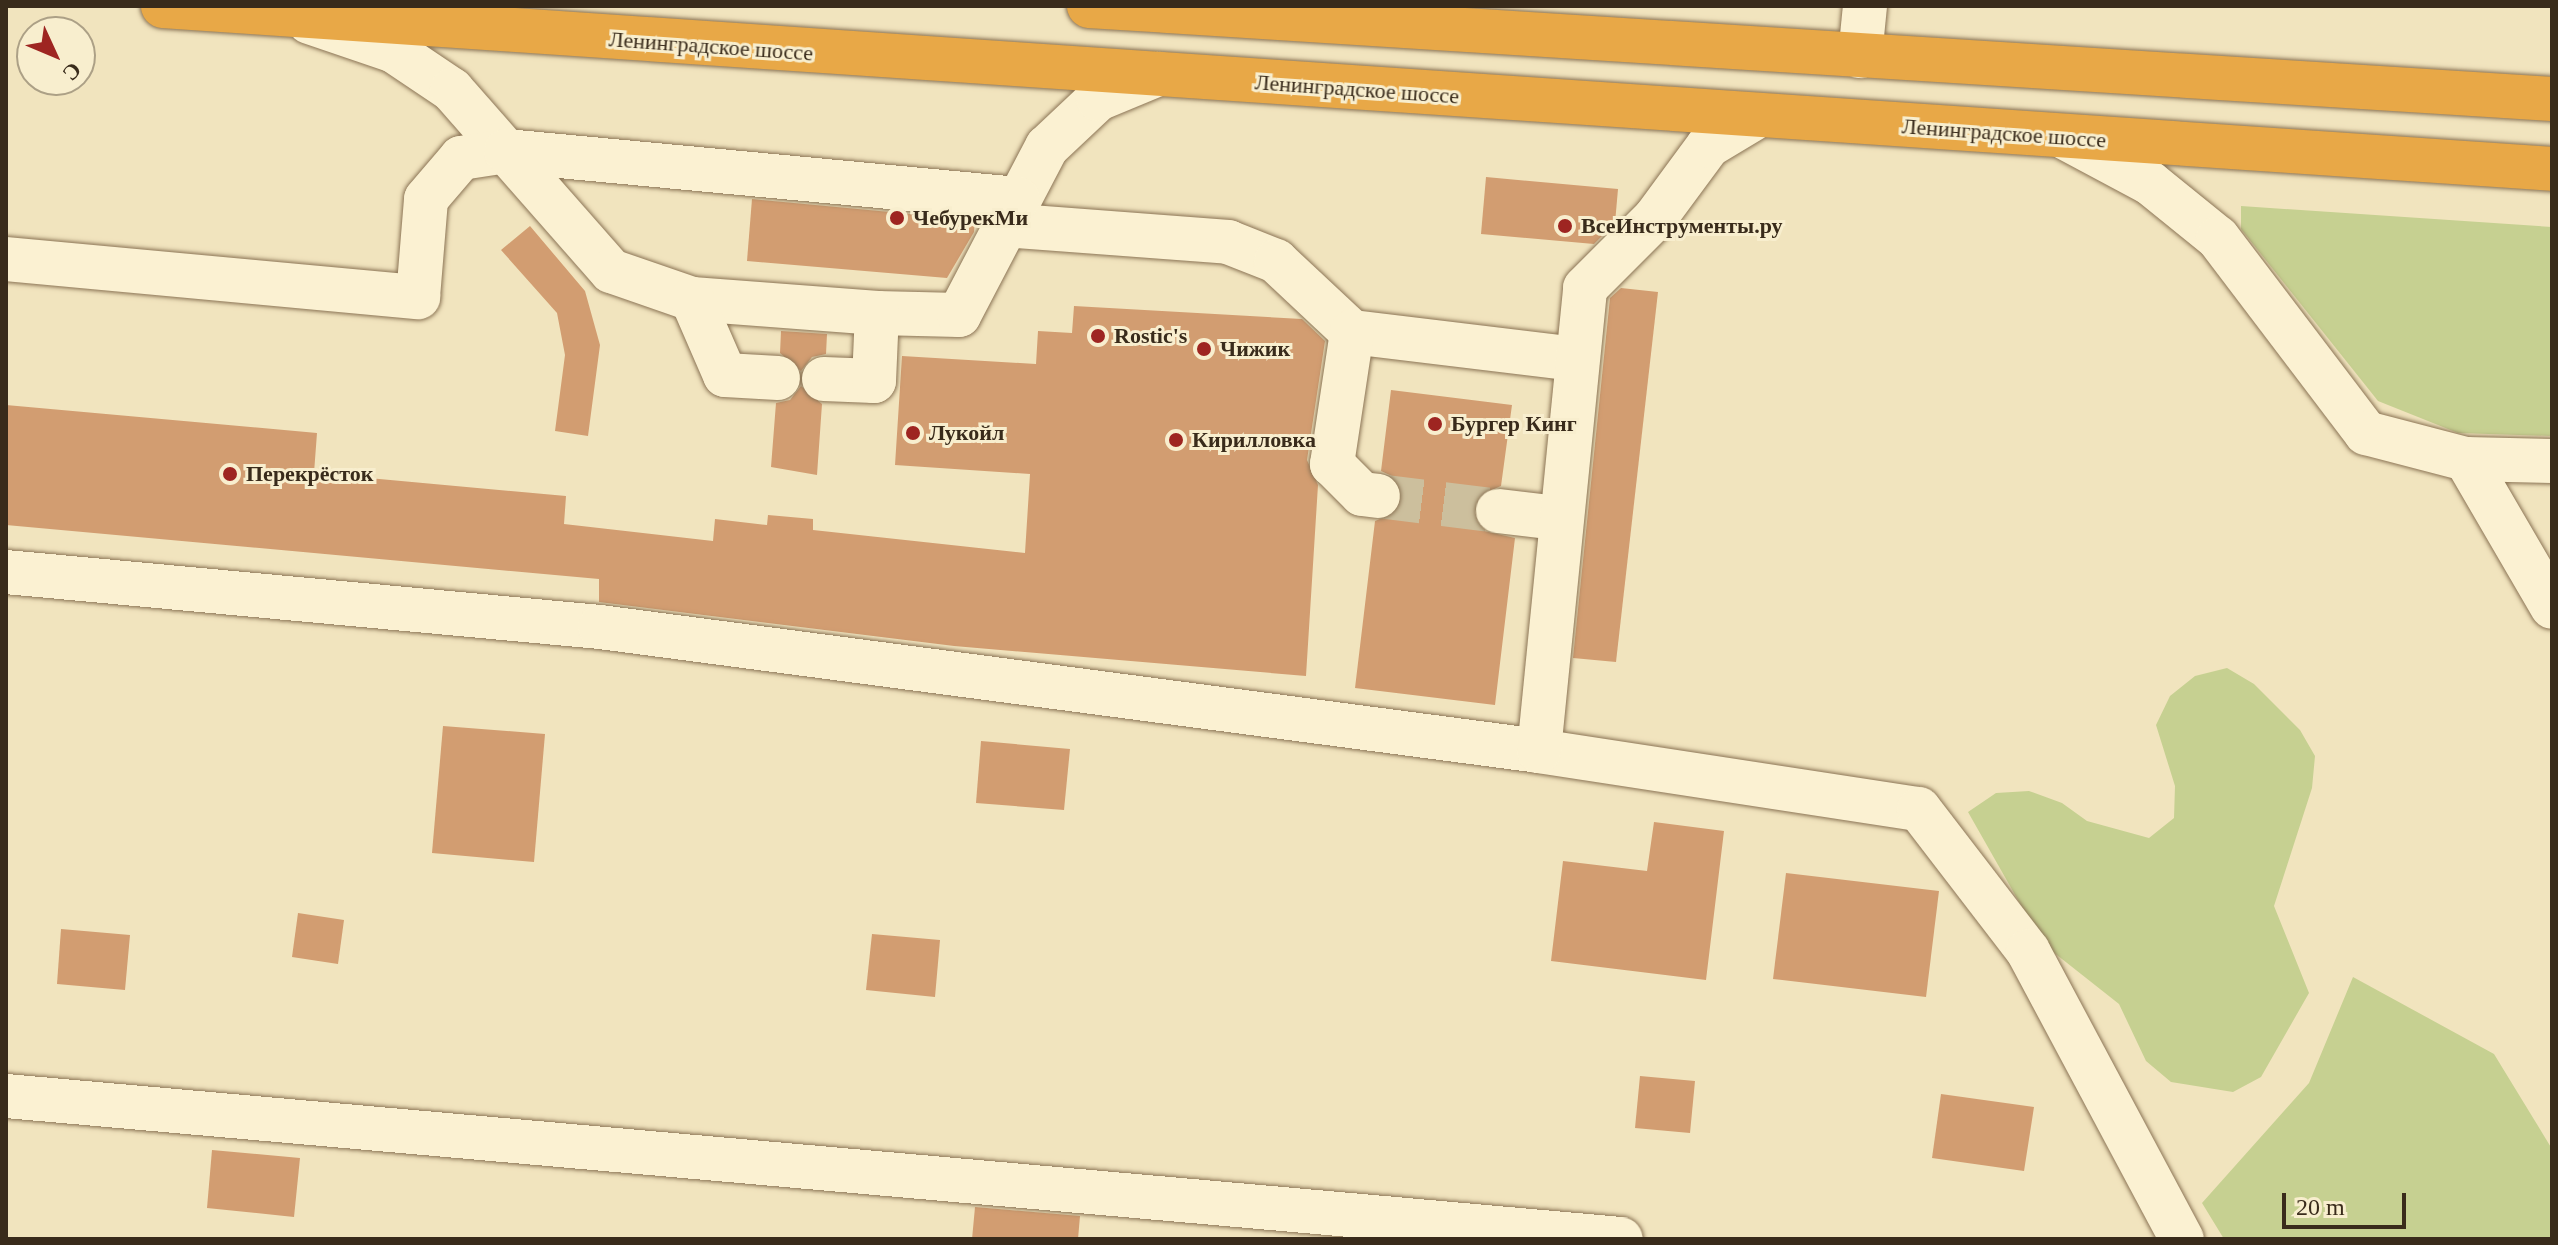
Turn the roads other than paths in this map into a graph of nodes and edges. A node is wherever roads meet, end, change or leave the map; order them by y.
1 (163, 6) edge
2 (1089, 6) edge
3 (1865, 6) edge
4 (296, 17) junction
5 (1860, 56) junction
6 (1158, 74) junction
7 (2552, 99) edge
8 (1753, 119) junction
9 (2066, 138) junction
10 (506, 151) junction
11 (2552, 169) edge
12 (1011, 212) junction
13 (6, 259) edge
14 (692, 299) junction
15 (877, 313) junction
16 (1352, 332) junction
17 (1575, 359) junction
18 (778, 378) dead end
19 (824, 379) dead end
20 (2466, 459) junction
21 (2552, 461) edge
22 (1378, 496) tunnel mouth
23 (1498, 511) tunnel mouth
24 (1558, 518) junction
25 (6, 572) edge
26 (2552, 607) edge
27 (1539, 751) junction
28 (6, 1096) edge
29 (1621, 1239) edge
30 (2182, 1239) edge

1 - 4 highway, Ленинградское шоссе
2 - 5 highway
3 - 5 street
4 - 6 highway, Ленинградское шоссе
4 - 10 street
5 - 7 highway
6 - 8 highway, Ленинградское шоссе
6 - 12 street
8 - 9 highway, Ленинградское шоссе
8 - 17 street
9 - 11 highway, Ленинградское шоссе
9 - 20 street
10 - 12 street
10 - 13 street
10 - 14 street
12 - 15 street
12 - 16 street
14 - 15 street
14 - 18 street
15 - 19 street
16 - 17 street
16 - 22 street
17 - 24 street
20 - 21 street
20 - 26 street
23 - 24 street
24 - 27 street
25 - 27 street
27 - 30 street
28 - 29 street

